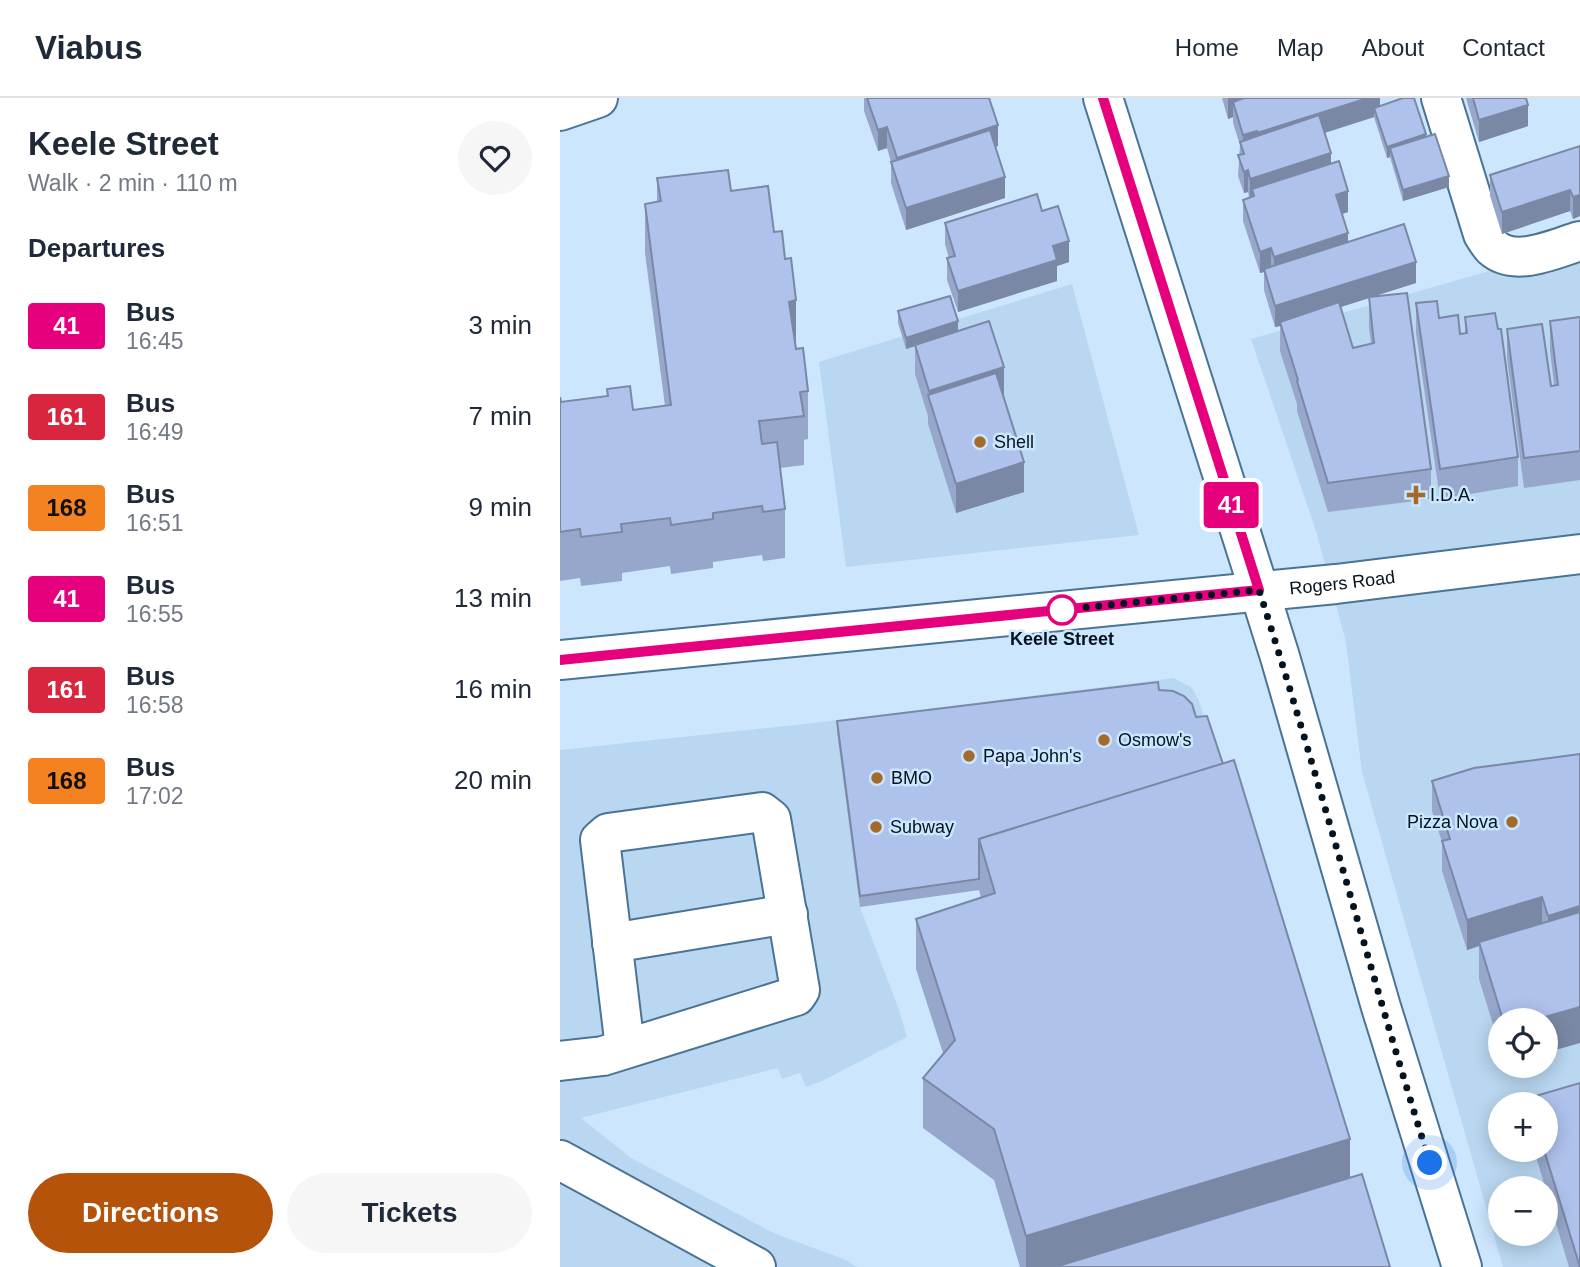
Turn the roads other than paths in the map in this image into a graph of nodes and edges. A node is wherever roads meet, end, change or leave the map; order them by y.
1 (598, 98) edge
2 (1103, 98) edge
3 (1441, 98) edge
4 (560, 111) edge
5 (1580, 241) edge
6 (1580, 554) edge
7 (1259, 590) junction
8 (560, 660) edge
9 (788, 914) junction
10 (612, 943) junction
11 (625, 1048) junction
12 (560, 1061) edge
13 (560, 1160) edge
14 (756, 1267) edge
15 (1462, 1267) edge

1 - 4 main road
2 - 7 main road
3 - 5 main road
6 - 7 main road, Rogers Road
7 - 8 main road, Rogers Road
7 - 15 main road
9 - 10 main road
9 - 10 main road
9 - 11 main road
10 - 11 main road
11 - 12 main road
13 - 14 main road

